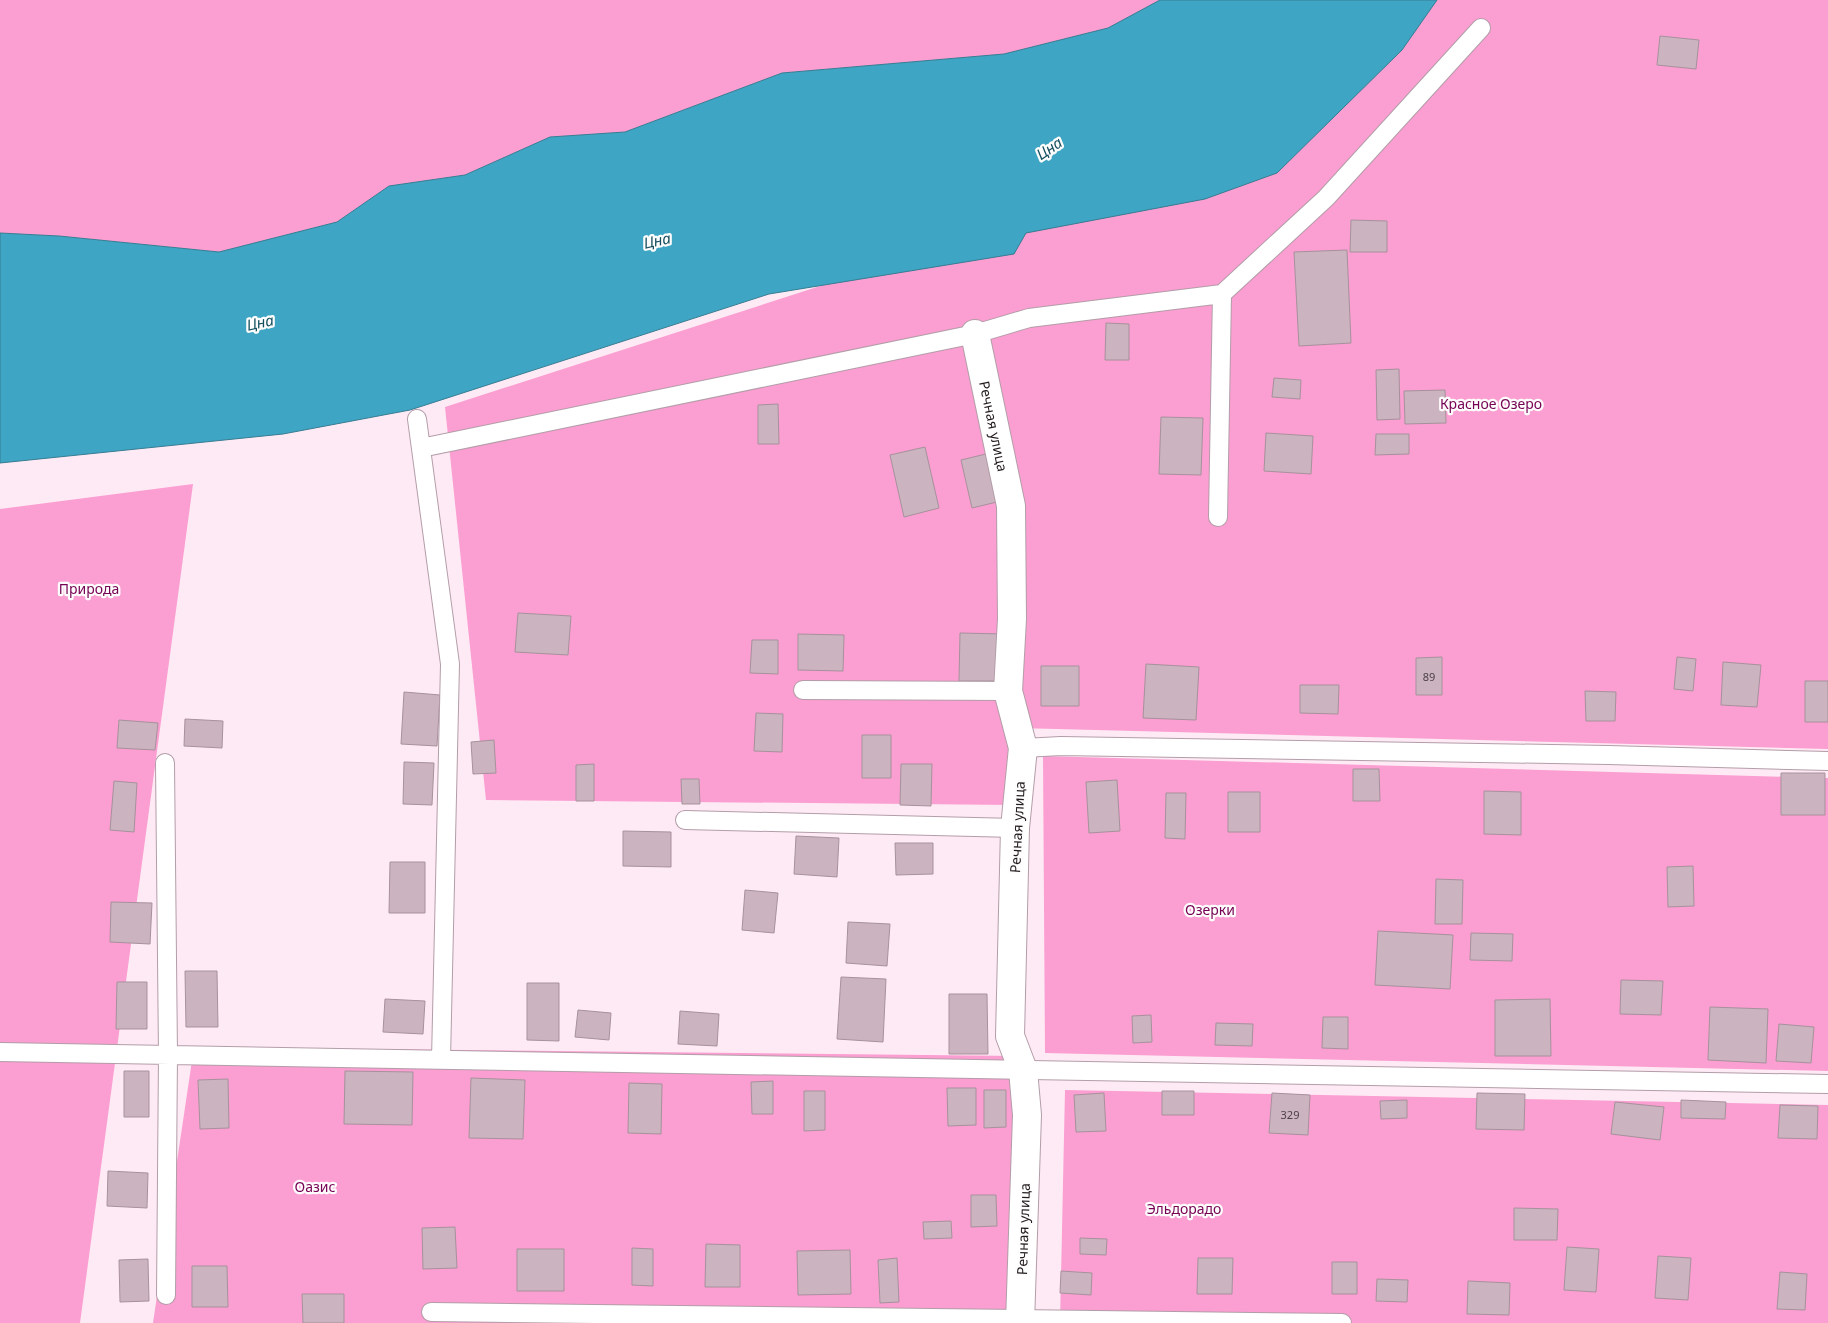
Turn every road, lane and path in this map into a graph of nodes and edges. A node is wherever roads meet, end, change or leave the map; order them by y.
1 (1481, 28) dead end
2 (1222, 294) junction
3 (975, 334) junction
4 (417, 419) dead end
5 (421, 448) junction
6 (1218, 517) dead end
7 (803, 690) dead end
8 (1008, 691) junction
9 (1023, 748) junction
10 (1828, 761) edge
11 (164, 763) dead end
12 (685, 820) dead end
13 (1015, 828) junction
14 (0, 1052) edge
15 (168, 1055) junction
16 (441, 1060) junction
17 (1023, 1070) junction
18 (1828, 1084) edge
19 (166, 1295) dead end
20 (431, 1312) dead end
21 (1020, 1321) edge
22 (1342, 1323) edge

1 - 2 lane
2 - 3 lane
2 - 6 lane
3 - 5 lane
3 - 8 street, Речная улица
4 - 5 lane
5 - 16 lane
7 - 8 lane
8 - 9 street, Речная улица
9 - 10 lane
9 - 13 street, Речная улица
11 - 15 lane
12 - 13 lane
13 - 17 street, Речная улица
14 - 15 lane
15 - 16 lane
15 - 19 lane
16 - 17 lane
17 - 18 lane
17 - 21 street, Речная улица
20 - 21 lane
21 - 22 lane

